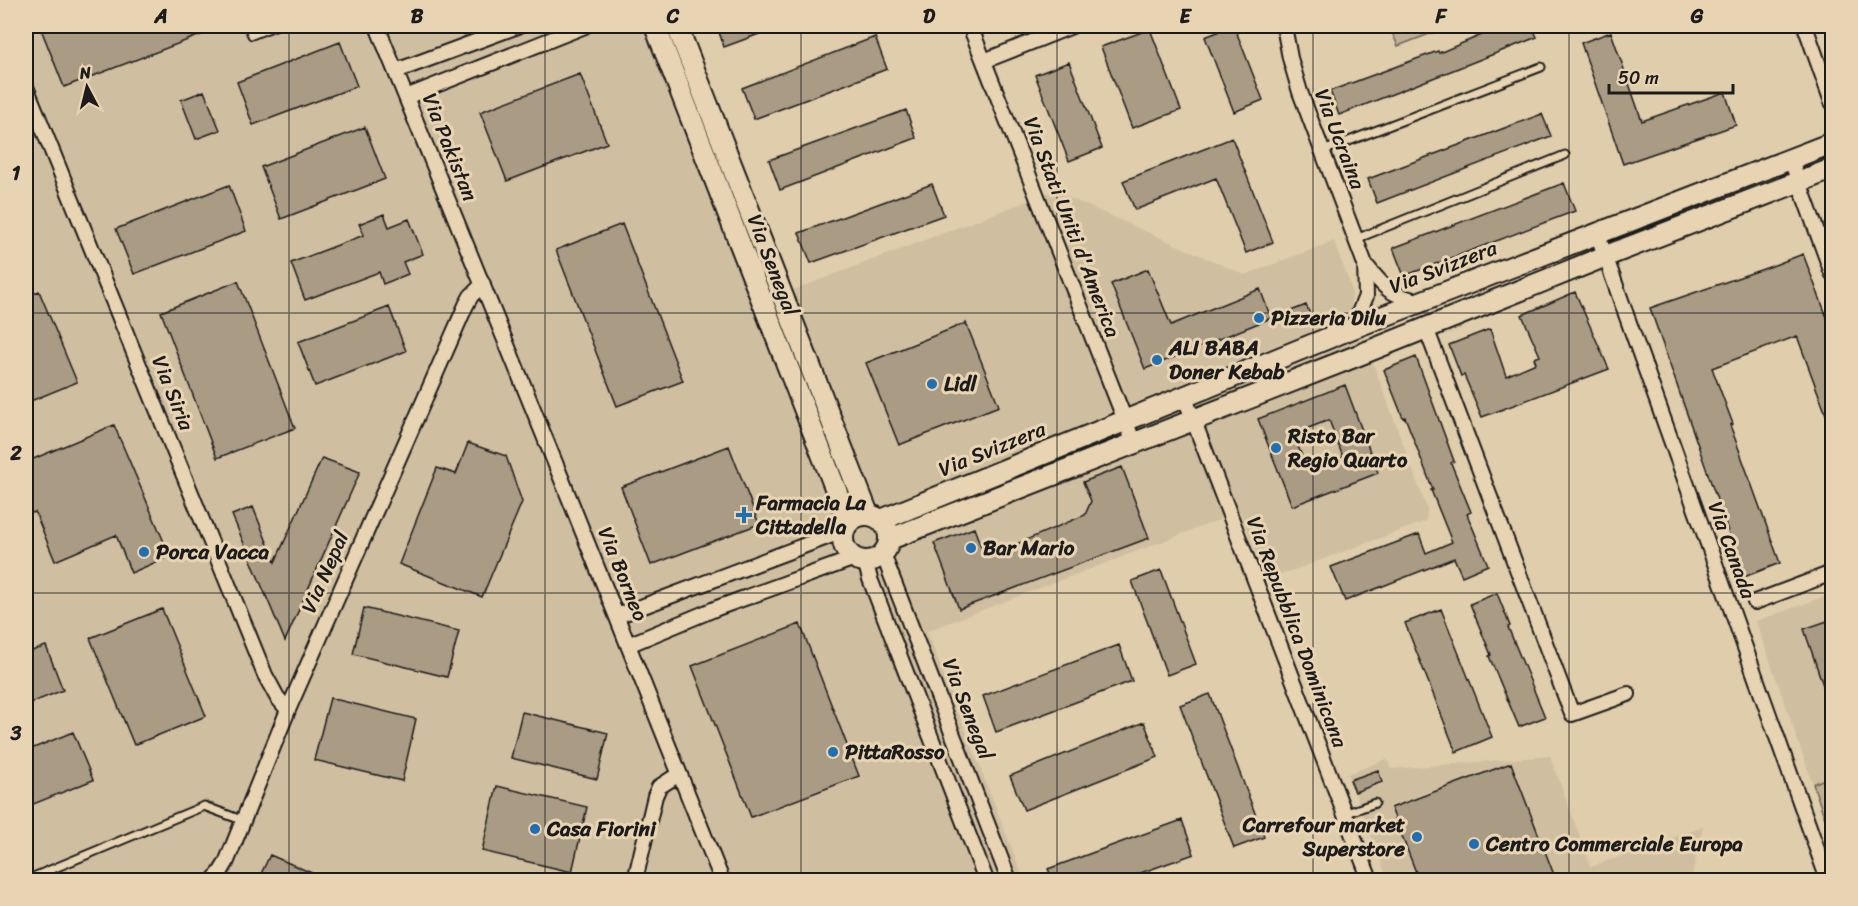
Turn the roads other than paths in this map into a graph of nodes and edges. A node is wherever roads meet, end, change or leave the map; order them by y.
1 (248, 26) edge
2 (275, 26) edge
3 (377, 26) edge
4 (518, 26) edge
5 (585, 26) edge
6 (655, 26) edge
7 (677, 26) edge
8 (970, 26) edge
9 (1072, 26) edge
10 (1284, 26) edge
11 (1805, 26) edge
12 (1833, 56) edge
13 (984, 61) junction
14 (1819, 61) junction
15 (1541, 67) dead end
16 (396, 71) junction
17 (26, 87) edge
18 (406, 97) junction
19 (1833, 102) edge
20 (1833, 143) edge
21 (1323, 151) junction
22 (1565, 155) dead end
23 (1791, 160) junction
24 (1833, 169) edge
25 (1799, 182) junction
26 (1597, 233) junction
27 (1356, 239) junction
28 (1606, 256) junction
29 (1365, 264) junction
30 (1833, 273) edge
31 (483, 284) junction
32 (1421, 302) junction
33 (1353, 328) junction
34 (1425, 328) junction
35 (1185, 398) junction
36 (1193, 420) junction
37 (1126, 421) junction
38 (1134, 443) junction
39 (1050, 452) junction
40 (1059, 473) junction
41 (974, 482) junction
42 (982, 503) junction
43 (861, 521) junction
44 (873, 553) junction
45 (1833, 573) edge
46 (1755, 602) dead end
47 (617, 616) junction
48 (628, 645) junction
49 (1628, 694) dead end
50 (288, 710) junction
51 (679, 774) junction
52 (1375, 803) dead end
53 (1344, 814) junction
54 (244, 820) junction
55 (26, 880) edge
56 (213, 880) edge
57 (635, 880) edge
58 (722, 880) edge
59 (986, 880) edge
60 (1009, 880) edge
61 (1370, 880) edge
62 (1828, 880) edge

1 - 2 lane
3 - 16 street, Via Pakistan
4 - 16 street
5 - 18 street
6 - 43 main road, Via Senegal
7 - 43 main road, Via Senegal
8 - 13 street, Via Stati Uniti d'America
9 - 13 street
10 - 21 street, Via Ucraina
11 - 14 street
12 - 14 street
13 - 37 street, Via Stati Uniti d'America
14 - 19 street
15 - 21 lane
16 - 18 street, Via Pakistan
17 - 50 street, Via Siria
18 - 31 street, Via Pakistan
20 - 23 main road, Via Svizzera
21 - 27 street, Via Ucraina
22 - 27 lane
23 - 25 street
23 - 26 main road, Via Svizzera
24 - 25 main road
25 - 28 main road
25 - 30 street
26 - 28 street, Via Canada
26 - 32 main road, Via Svizzera
27 - 29 street, Via Ucraina
28 - 34 main road
28 - 62 street, Via Canada
29 - 32 street, Via Ucraina
29 - 33 street, Via Ucraina
31 - 47 street, Via Borneo
31 - 50 street, Via Nepal
32 - 33 main road, Via Svizzera
33 - 35 main road, Via Svizzera
34 - 36 main road
34 - 49 street
35 - 36 street, Via Repubblica Dominicana
35 - 37 main road, Via Svizzera
36 - 38 main road
36 - 53 street, Via Repubblica Dominicana
37 - 38 street, Via Stati Uniti d'America
37 - 39 main road, Via Svizzera
38 - 40 main road
39 - 40 lane
39 - 41 main road, Via Svizzera
40 - 42 main road
41 - 42 lane
41 - 43 main road, Via Svizzera
42 - 44 main road
43 - 44 main road
43 - 44 main road
43 - 47 street, Via Svizzera
44 - 48 street
44 - 59 street
44 - 60 street, Via Senegal
45 - 46 street
47 - 48 street, Via Borneo
48 - 51 street, Via Borneo
50 - 54 street, Via Nepal
51 - 57 street
51 - 58 street, Via Borneo
52 - 53 lane
53 - 61 street, Via Repubblica Dominicana
54 - 55 lane
54 - 56 street, Via Nepal

